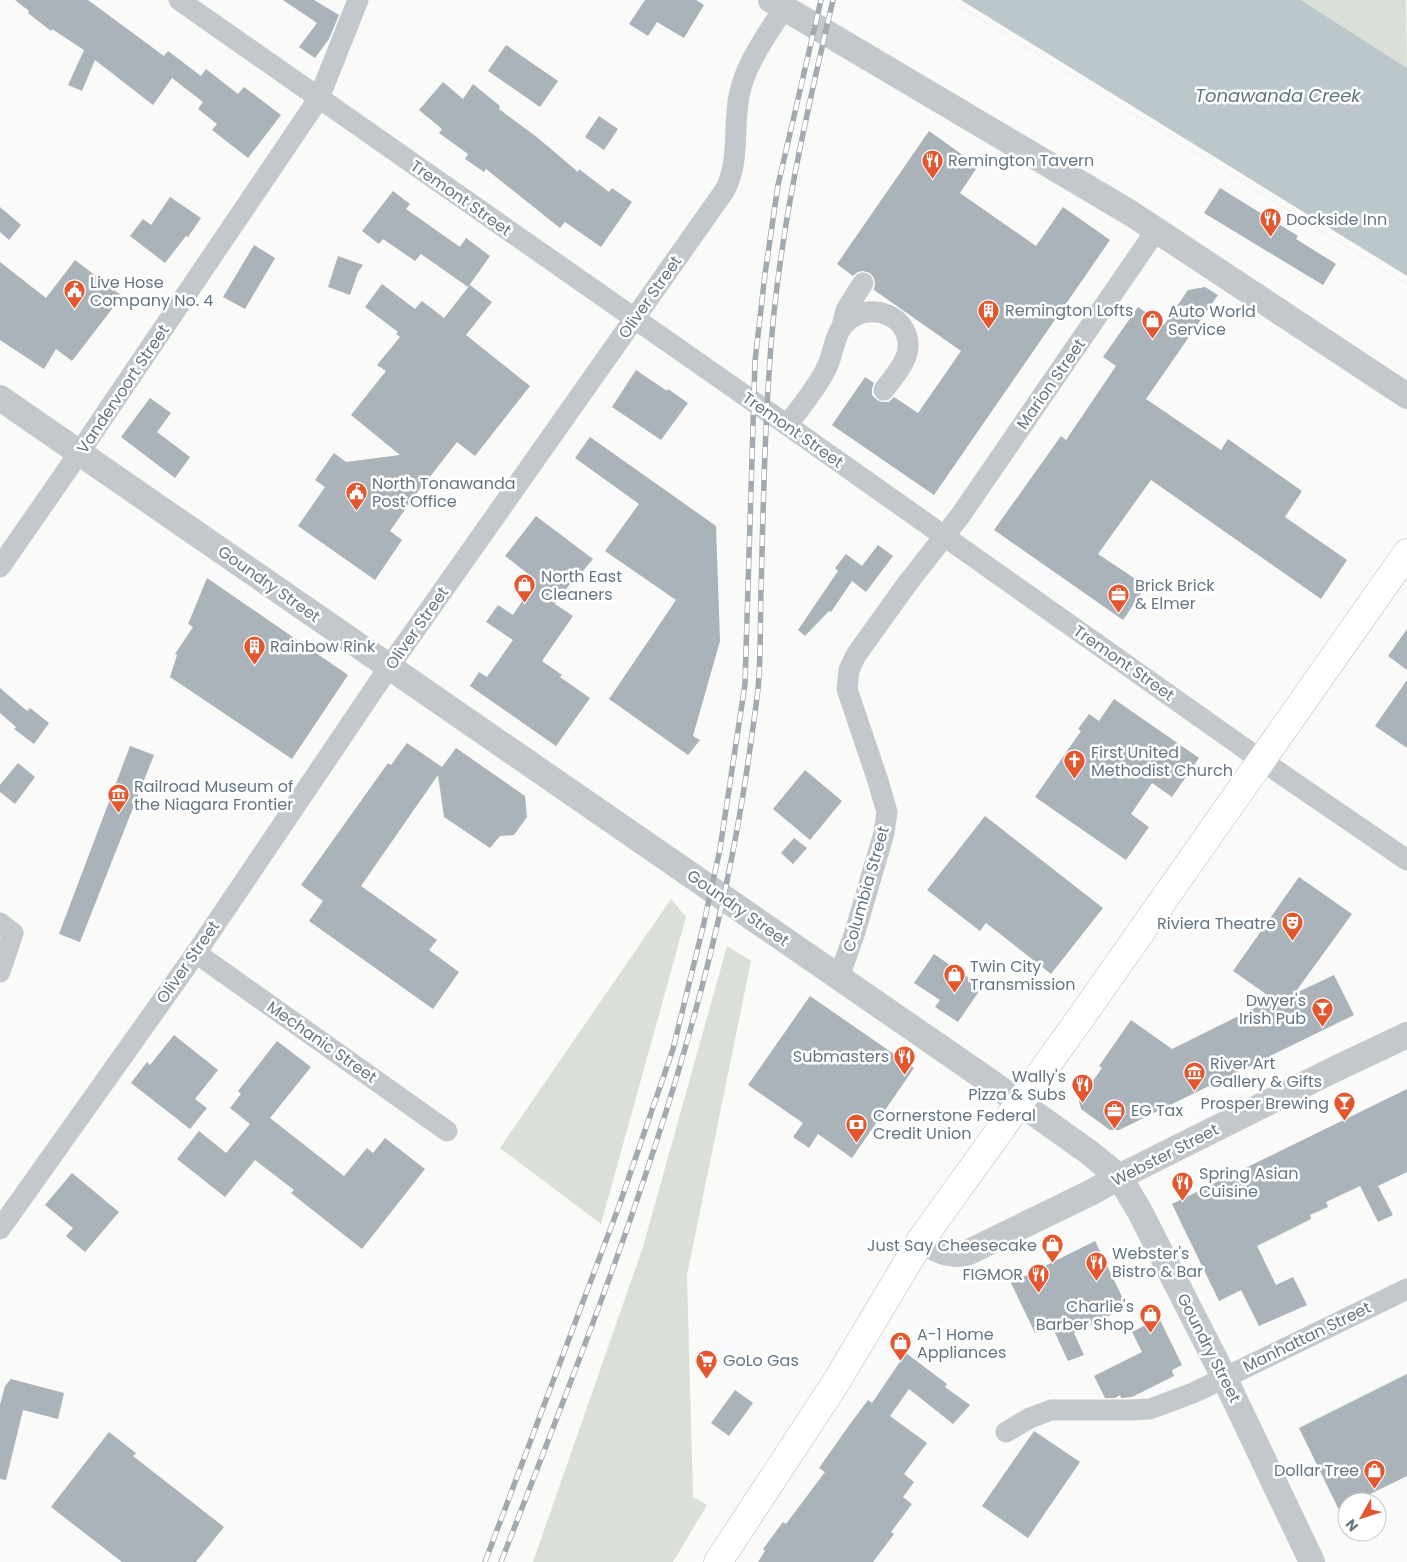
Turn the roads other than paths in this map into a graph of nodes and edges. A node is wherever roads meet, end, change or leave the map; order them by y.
1 (179, 0) edge
2 (358, 0) edge
3 (777, 4) edge
4 (319, 98) junction
5 (1157, 229) junction
6 (864, 283) dead end
7 (635, 319) junction
8 (842, 326) junction
9 (884, 390) dead end
10 (1407, 396) edge
11 (0, 398) edge
12 (787, 425) junction
13 (80, 454) junction
14 (944, 537) junction
15 (1407, 553) edge
16 (0, 567) edge
17 (389, 667) junction
18 (1261, 760) junction
19 (1407, 860) edge
20 (7, 928) edge
21 (196, 953) junction
22 (0, 972) edge
23 (839, 977) junction
24 (1407, 1035) edge
25 (1020, 1103) junction
26 (447, 1131) dead end
27 (1119, 1177) junction
28 (0, 1229) edge
29 (921, 1240) junction
30 (1407, 1289) edge
31 (1224, 1377) junction
32 (1006, 1432) dead end
33 (718, 1562) edge
34 (1312, 1562) edge

1 - 4 street, Tremont Street
2 - 4 street, Vandervoort Street
3 - 5 street
3 - 7 street, Oliver Street
4 - 7 street, Tremont Street
4 - 13 street, Vandervoort Street
5 - 10 street
5 - 14 street, Marion Street
6 - 8 street
7 - 12 street, Tremont Street
7 - 17 street, Oliver Street
8 - 9 street
8 - 12 street
11 - 13 street, Goundry Street
12 - 14 street, Tremont Street
13 - 16 street, Vandervoort Street
13 - 17 street, Goundry Street
14 - 18 street, Tremont Street
14 - 23 street, Columbia Street
15 - 18 main road
17 - 21 street, Oliver Street
17 - 23 street, Goundry Street
18 - 19 street, Tremont Street
18 - 25 main road
20 - 22 street
21 - 26 street, Mechanic Street
21 - 28 street, Oliver Street
23 - 25 street, Goundry Street
24 - 27 street, Webster Street
25 - 27 street, Goundry Street
25 - 29 main road
27 - 29 street, Webster Street
27 - 31 street, Goundry Street
29 - 33 main road
30 - 31 street, Manhattan Street
31 - 32 street, Manhattan Street
31 - 34 street, Goundry Street

